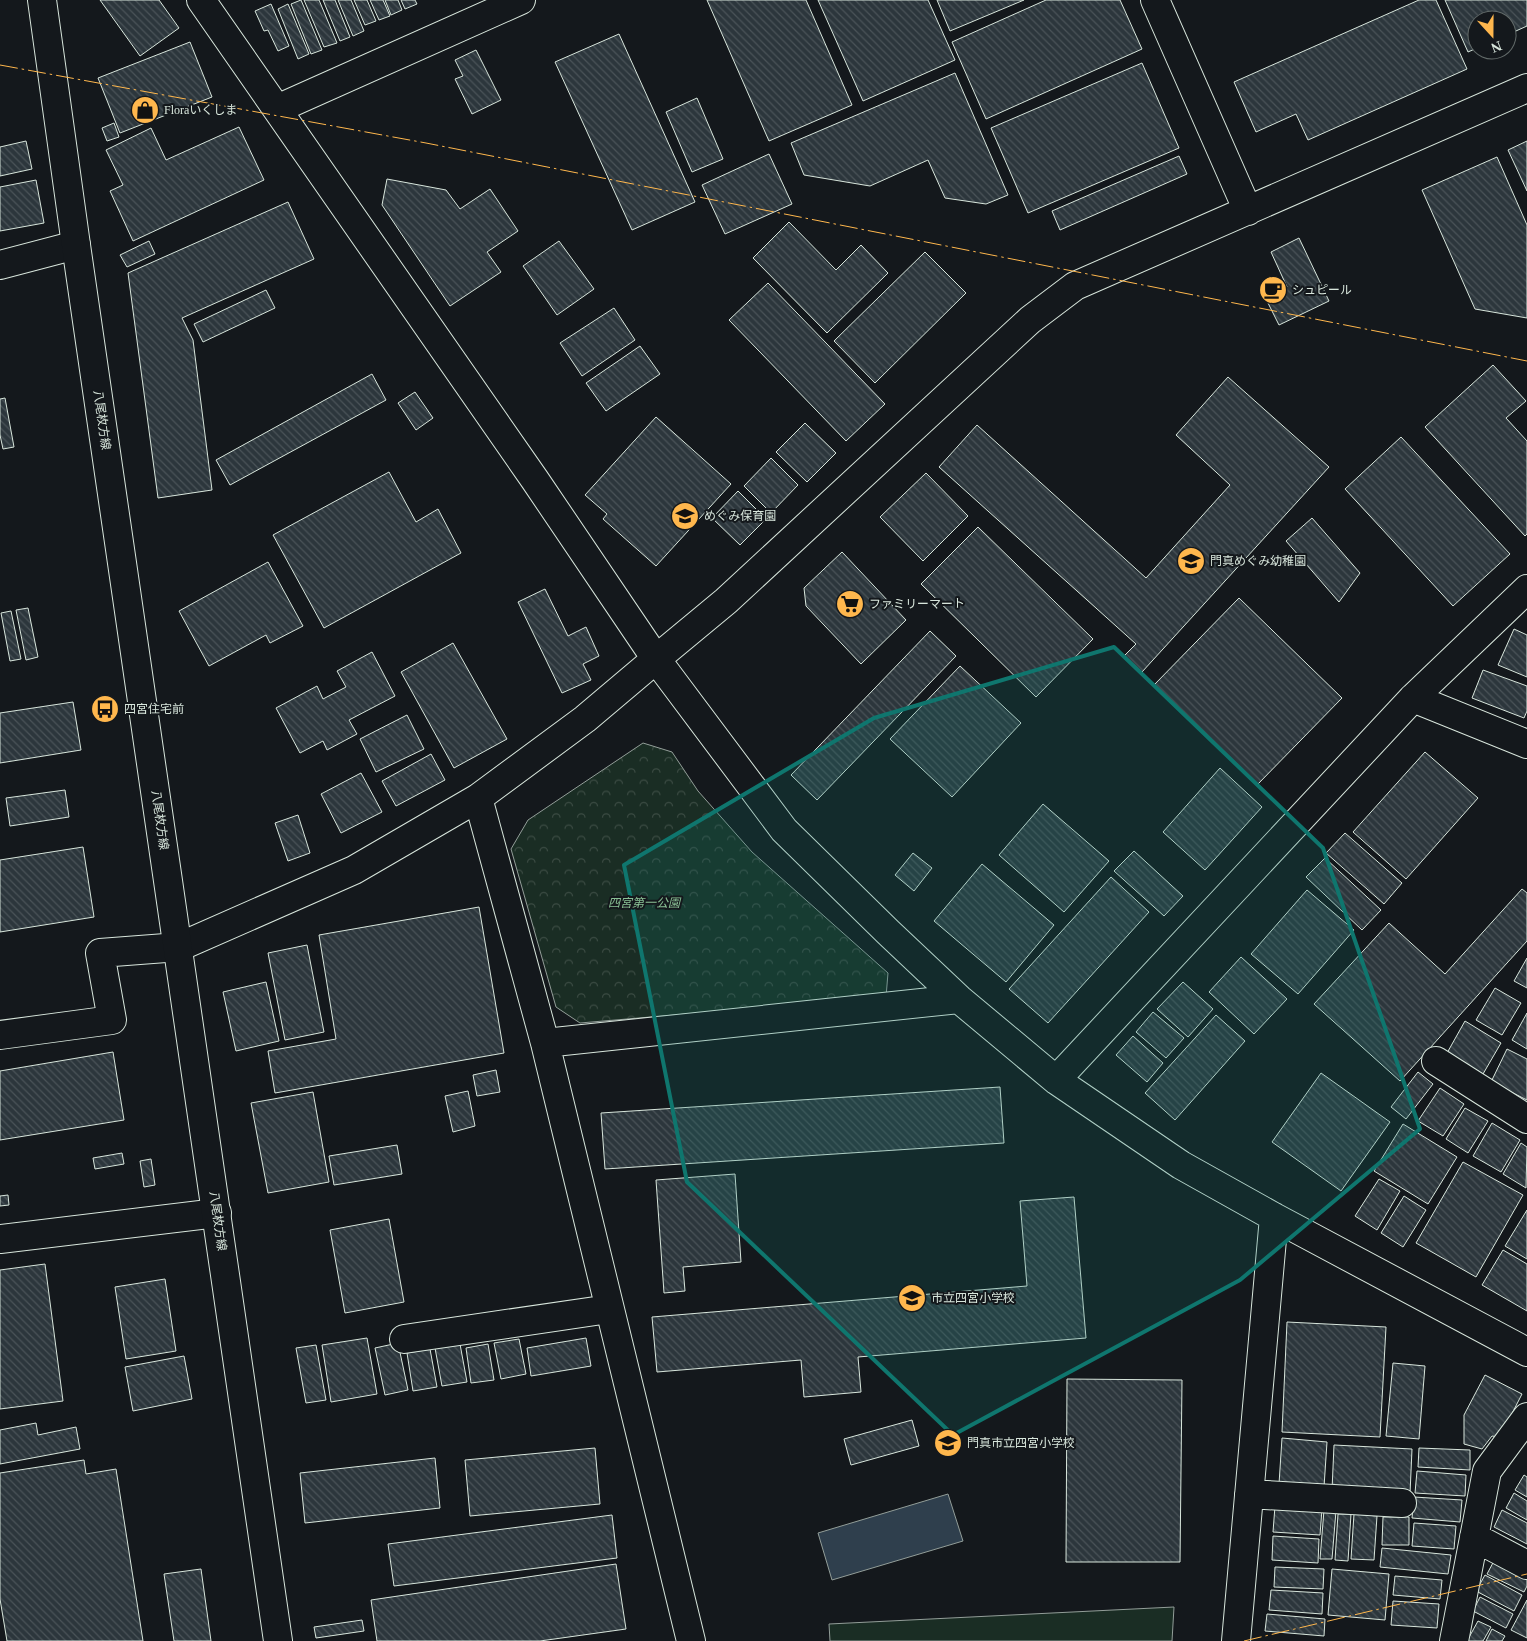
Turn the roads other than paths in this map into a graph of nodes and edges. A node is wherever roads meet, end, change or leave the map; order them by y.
1 (42, 0) edge
2 (201, 0) edge
3 (521, 0) edge
4 (1156, 0) edge
5 (1527, 88) edge
6 (277, 109) junction
7 (1248, 211) junction
8 (76, 245) junction
9 (0, 266) edge
10 (1522, 601) edge
11 (656, 658) junction
12 (1413, 698) junction
13 (1527, 744) edge
14 (478, 798) junction
15 (179, 946) junction
16 (959, 999) junction
17 (0, 1035) edge
18 (545, 1043) junction
19 (1436, 1062) dead end
20 (1056, 1080) junction
21 (1527, 1118) edge
22 (217, 1213) junction
23 (1274, 1217) junction
24 (0, 1239) edge
25 (609, 1309) junction
26 (404, 1339) dead end
27 (1527, 1352) edge
28 (1527, 1417) edge
29 (1249, 1494) junction
30 (1402, 1503) dead end
31 (1474, 1536) junction
32 (1527, 1566) edge
33 (278, 1641) edge
34 (691, 1641) edge
35 (1236, 1641) edge
36 (1454, 1641) edge

1 - 8 street, 八尾枚方線
2 - 6 street
3 - 6 street
4 - 7 street
5 - 7 street
6 - 11 street
7 - 11 street
8 - 9 street
8 - 15 street, 八尾枚方線
10 - 12 street
11 - 14 street
11 - 16 street
12 - 13 street
12 - 20 street
14 - 15 street
14 - 18 street
15 - 17 street
15 - 22 street, 八尾枚方線
16 - 18 street
16 - 20 street
18 - 25 street
19 - 21 street
20 - 23 street
22 - 24 street
22 - 33 street, 八尾枚方線
23 - 27 street
23 - 29 street
25 - 26 street
25 - 34 street
28 - 31 street
29 - 30 street
29 - 35 street
31 - 32 street
31 - 36 street

